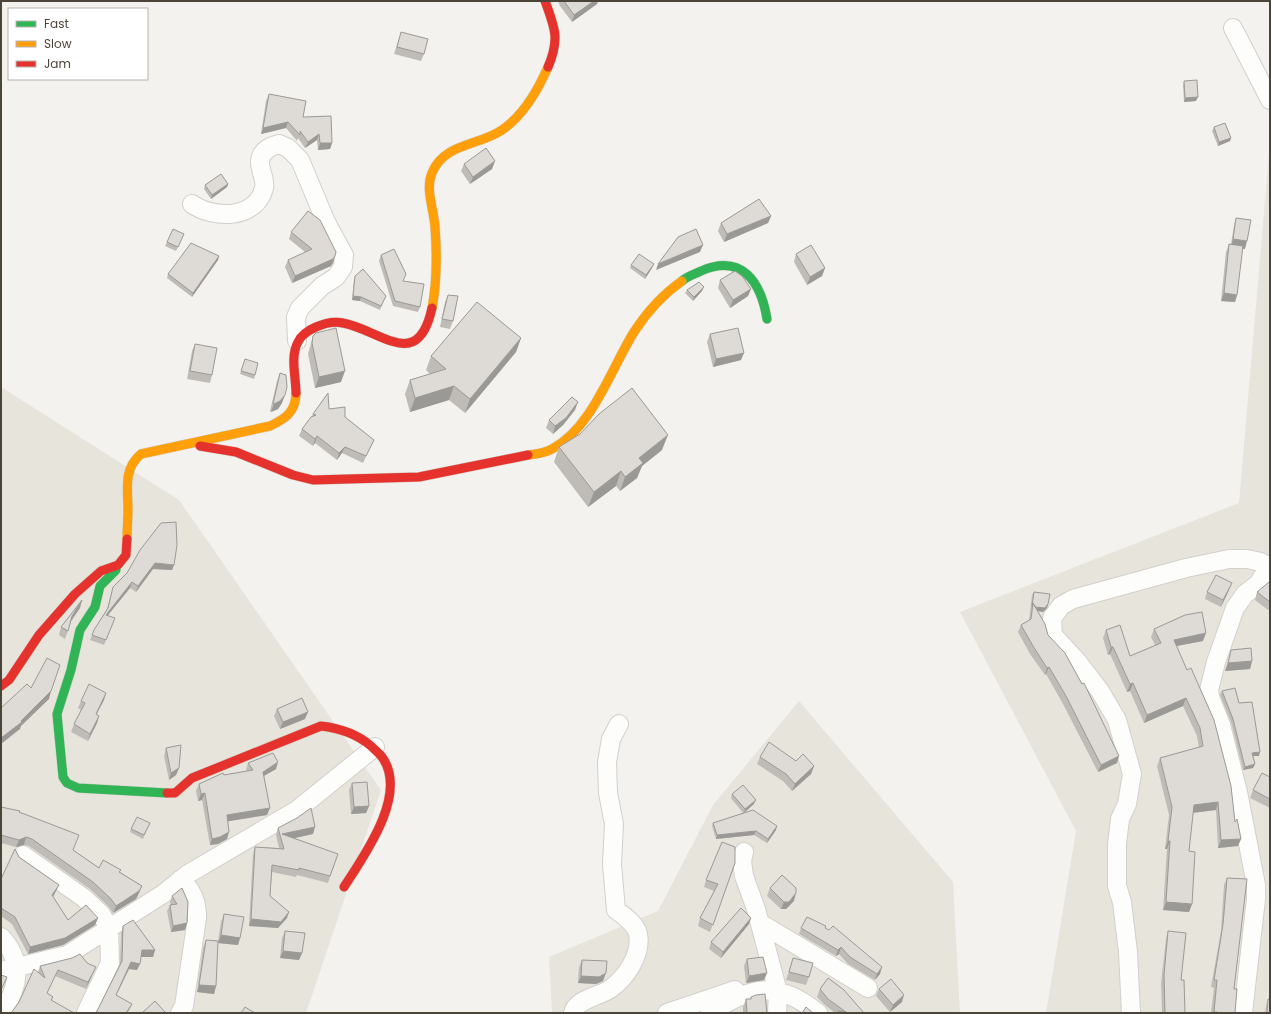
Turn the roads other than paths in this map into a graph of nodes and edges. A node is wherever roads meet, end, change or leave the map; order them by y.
1 (545, 1) edge
2 (1233, 28) dead end
3 (1270, 100) edge
4 (192, 204) dead end
5 (767, 320) dead end
6 (297, 341) junction
7 (186, 444) junction
8 (118, 565) junction
9 (1270, 567) edge
10 (1, 686) edge
11 (619, 724) dead end
12 (375, 747) junction
13 (744, 852) dead end
14 (23, 855) dead end
15 (180, 880) junction
16 (344, 888) dead end
17 (760, 923) junction
18 (109, 928) junction
19 (1, 937) edge
20 (9, 969) edge
21 (868, 988) dead end
22 (752, 992) junction
23 (778, 992) junction
24 (1, 1013) edge
25 (86, 1013) edge
26 (180, 1013) edge
27 (573, 1013) edge
28 (667, 1013) edge
29 (710, 1013) edge
30 (776, 1013) edge
31 (818, 1013) edge
32 (1131, 1013) edge
33 (1242, 1013) edge

1 - 6 street
2 - 3 street
4 - 6 street
5 - 7 street
6 - 7 street
7 - 8 street
8 - 10 street
8 - 12 street
9 - 32 street
9 - 33 street
11 - 27 street
12 - 15 street
12 - 16 street
13 - 17 street
14 - 18 street
15 - 18 street
15 - 26 street
17 - 21 street
17 - 23 street
18 - 20 street
18 - 25 street
19 - 20 street
20 - 24 street
22 - 23 street
22 - 28 street
22 - 29 street
23 - 30 street
23 - 31 street

